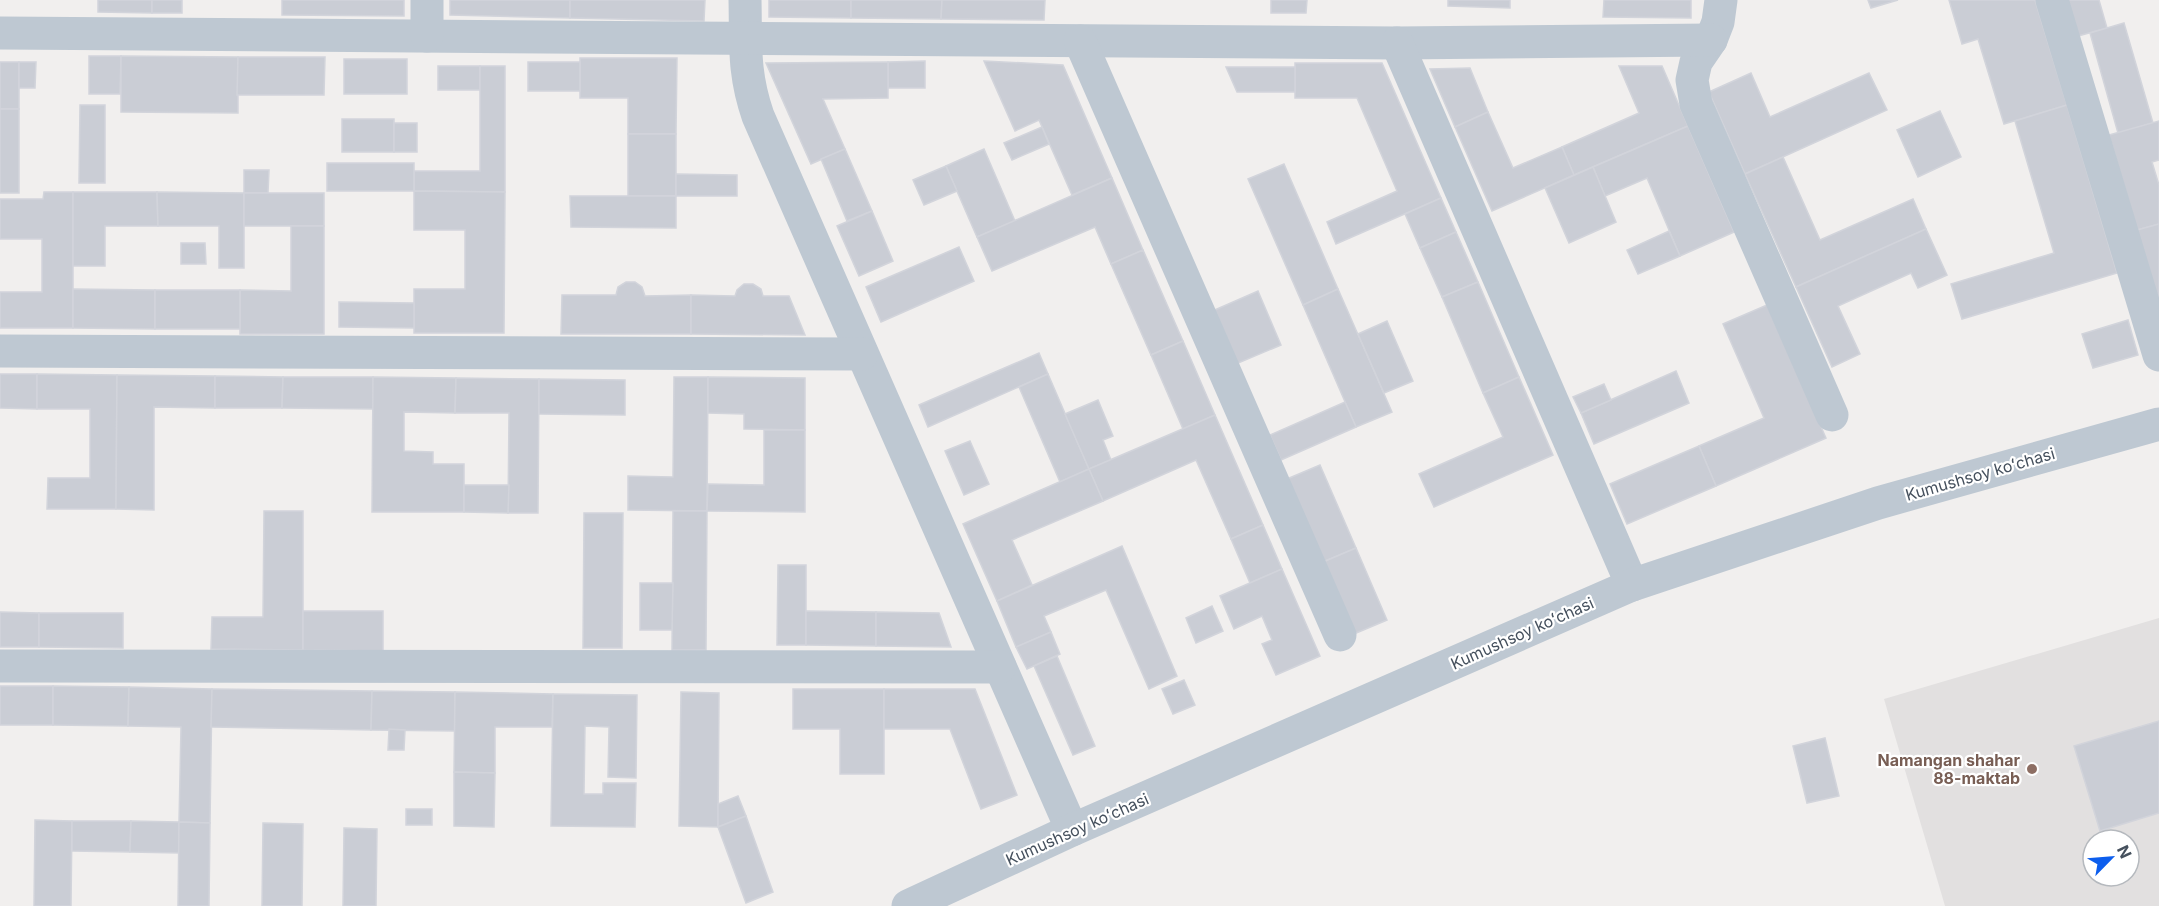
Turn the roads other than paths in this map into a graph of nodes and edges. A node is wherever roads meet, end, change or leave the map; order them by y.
1 (428, 0) edge
2 (745, 0) edge
3 (1721, 0) edge
4 (2052, 0) edge
5 (0, 33) edge
6 (427, 36) junction
7 (746, 38) junction
8 (1711, 39) junction
9 (1080, 41) junction
10 (1397, 43) junction
11 (0, 351) edge
12 (862, 354) junction
13 (2159, 355) edge
14 (1832, 415) dead end
15 (2159, 424) edge
16 (1632, 585) junction
17 (1340, 635) dead end
18 (0, 666) edge
19 (1000, 668) junction
20 (1072, 830) junction
21 (908, 906) edge

1 - 6 street
2 - 7 street
3 - 8 street
4 - 13 street
5 - 6 street
6 - 7 street
7 - 9 street
7 - 12 street
8 - 10 street
8 - 14 street
9 - 10 street
9 - 17 street
10 - 16 street
11 - 12 street
12 - 19 street
15 - 16 street, Kumushsoy koʻchasi
16 - 20 street, Kumushsoy koʻchasi
18 - 19 street
19 - 20 street
20 - 21 street, Kumushsoy koʻchasi

